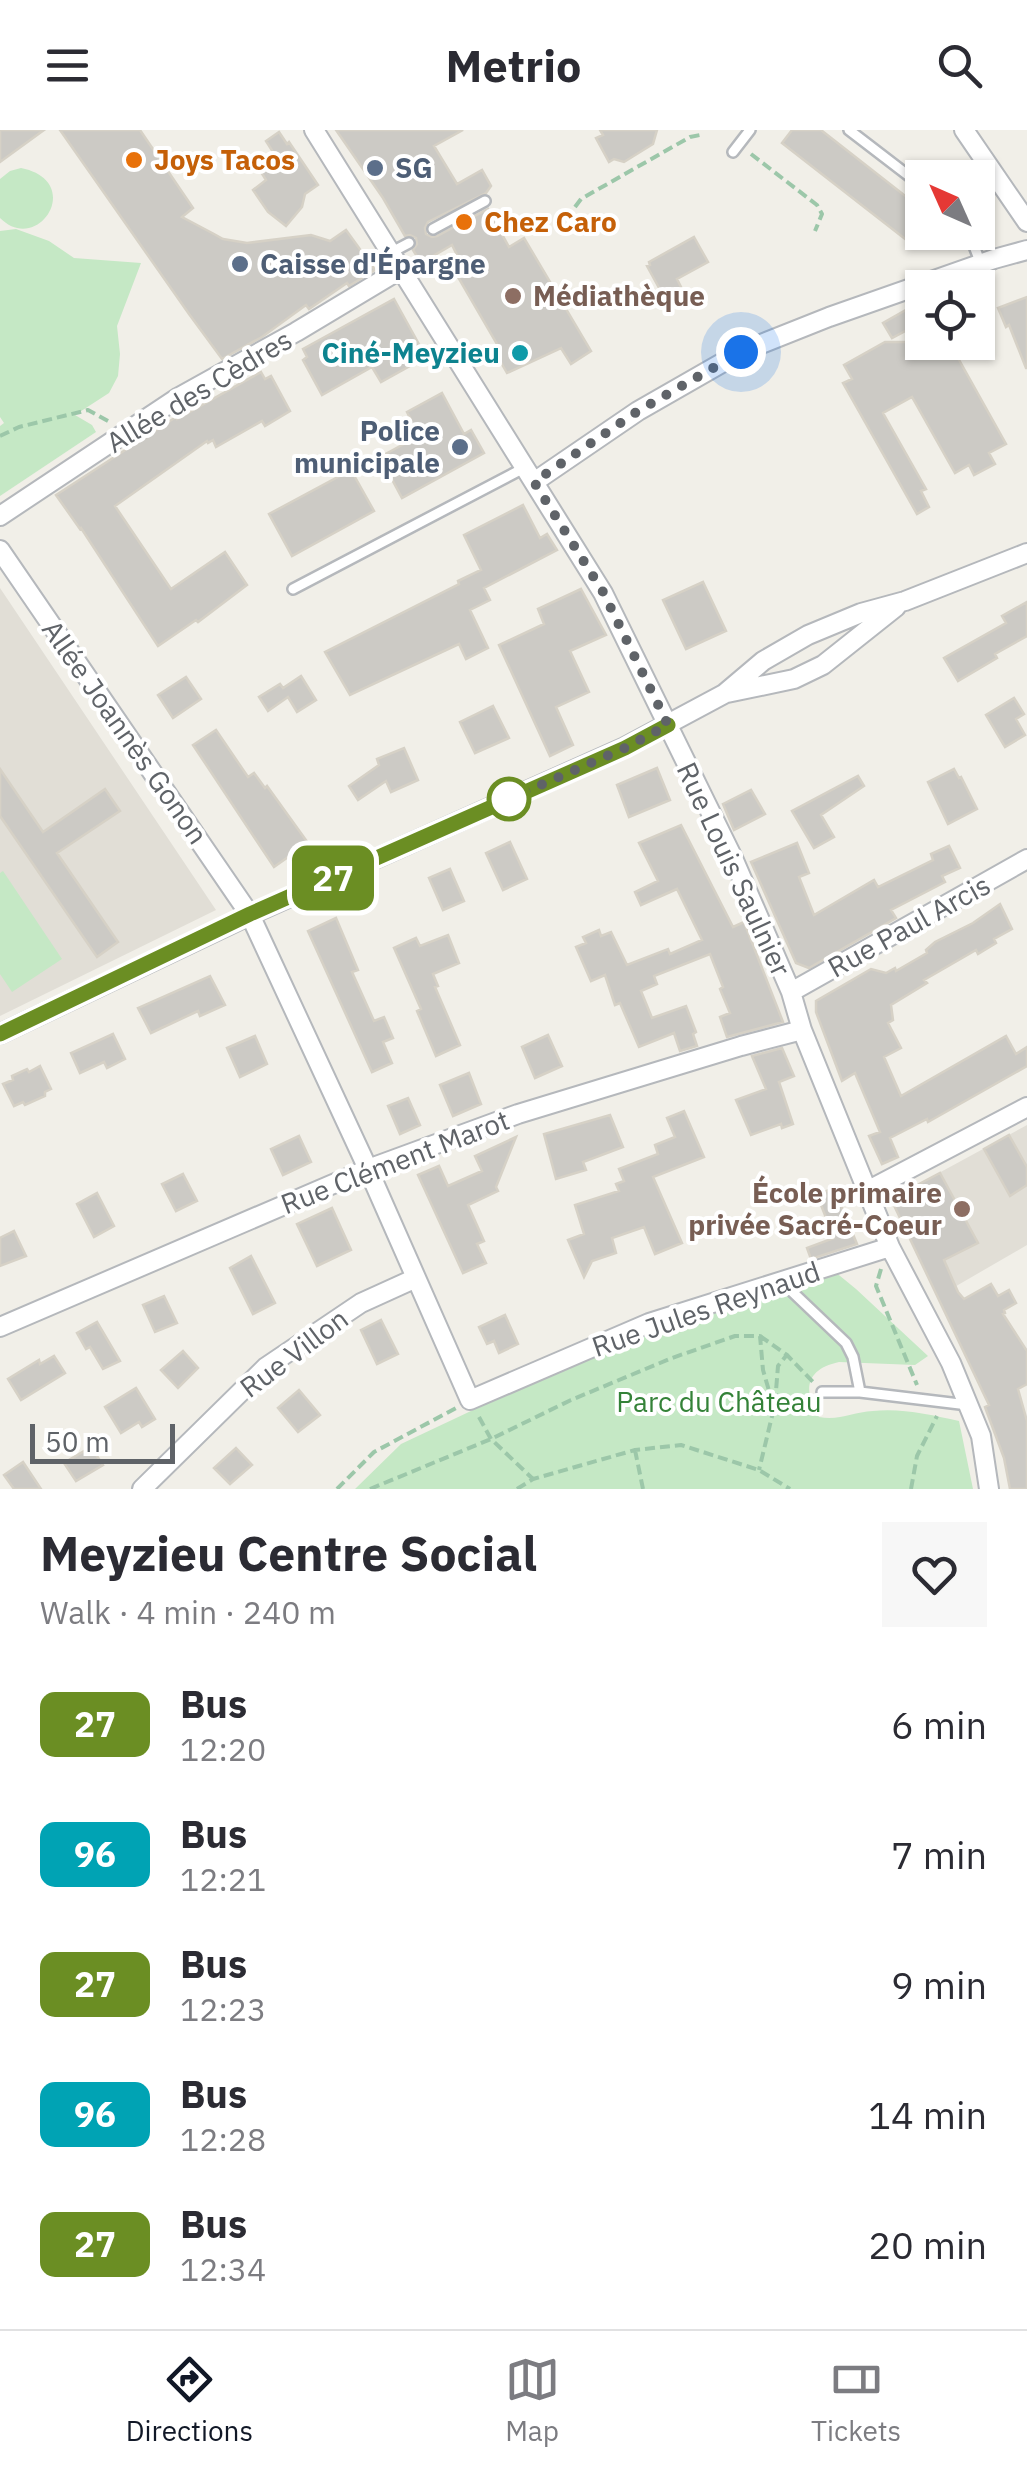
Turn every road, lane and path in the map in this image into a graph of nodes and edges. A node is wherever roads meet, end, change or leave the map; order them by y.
1 (314, 130) edge
2 (750, 130) edge
3 (849, 130) edge
4 (964, 130) edge
5 (700, 135) dead end
6 (736, 148) joint
7 (905, 173) edge
8 (485, 201) dead end
9 (575, 207) dead end
10 (1027, 222) edge
11 (432, 229) dead end
12 (815, 231) dead end
13 (409, 242) dead end
14 (976, 250) edge
15 (1027, 250) edge
16 (396, 261) junction
17 (981, 264) junction
18 (123, 435) junction
19 (0, 436) edge
20 (529, 475) junction
21 (0, 516) edge
22 (0, 550) edge
23 (1027, 553) edge
24 (293, 588) dead end
25 (904, 601) junction
26 (724, 694) junction
27 (668, 725) junction
28 (1027, 859) edge
29 (250, 914) junction
30 (790, 992) junction
31 (802, 1030) junction
32 (0, 1034) edge
33 (1027, 1107) edge
34 (368, 1169) junction
35 (868, 1191) junction
36 (890, 1247) junction
37 (882, 1266) dead end
38 (416, 1278) junction
39 (782, 1282) junction
40 (0, 1327) edge
41 (760, 1336) junction
42 (787, 1354) junction
43 (822, 1392) joint
44 (860, 1392) junction
45 (923, 1399) junction
46 (470, 1400) junction
47 (943, 1403) junction
48 (968, 1405) junction
49 (774, 1408) junction
50 (491, 1438) junction
51 (635, 1450) junction
52 (759, 1470) junction
53 (533, 1479) junction
54 (142, 1489) edge
55 (337, 1489) edge
56 (370, 1489) edge
57 (517, 1489) edge
58 (642, 1489) edge
59 (790, 1489) edge
60 (910, 1489) edge
61 (990, 1489) edge

1 - 16 street, Rue Louis Saulnier
2 - 6 lane
3 - 7 lane
4 - 10 street
5 - 9 path
6 - 12 path
8 - 11 lane
13 - 16 lane
14 - 17 lane
15 - 17 street
16 - 18 street, Allée des Cèdres
16 - 20 street, Rue Louis Saulnier
17 - 20 street
18 - 19 path
18 - 21 street, Allée des Cèdres
20 - 24 lane
20 - 27 street, Rue Louis Saulnier
22 - 29 street, Allée Joannès Gonon
23 - 25 street
25 - 26 street
25 - 26 street
26 - 27 street
27 - 29 street
27 - 30 street, Rue Louis Saulnier
28 - 30 street, Rue Paul Arcis
29 - 32 street
29 - 34 street, Allée Joannès Gonon
30 - 31 street, Rue Louis Saulnier
31 - 34 street, Rue Clément Marot
31 - 35 street, Rue Louis Saulnier
33 - 35 street
34 - 38 street, Allée Joannès Gonon
34 - 40 street, Rue Clément Marot
35 - 36 street, Rue Louis Saulnier
36 - 39 street, Rue Jules Reynaud
36 - 48 street, Rue Louis Saulnier
37 - 45 path
38 - 46 street, Allée Joannès Gonon
38 - 54 street, Rue Villon
39 - 44 lane
39 - 46 street, Rue Jules Reynaud
41 - 42 path
41 - 49 path
41 - 50 path
42 - 43 path
42 - 49 path
43 - 44 lane
44 - 45 lane
45 - 47 lane
46 - 50 path
46 - 55 path
47 - 48 lane
47 - 60 path
48 - 61 street, Rue Louis Saulnier
49 - 52 path
50 - 53 path
50 - 56 path
51 - 52 path
51 - 53 path
51 - 58 path
52 - 59 path
53 - 57 path

